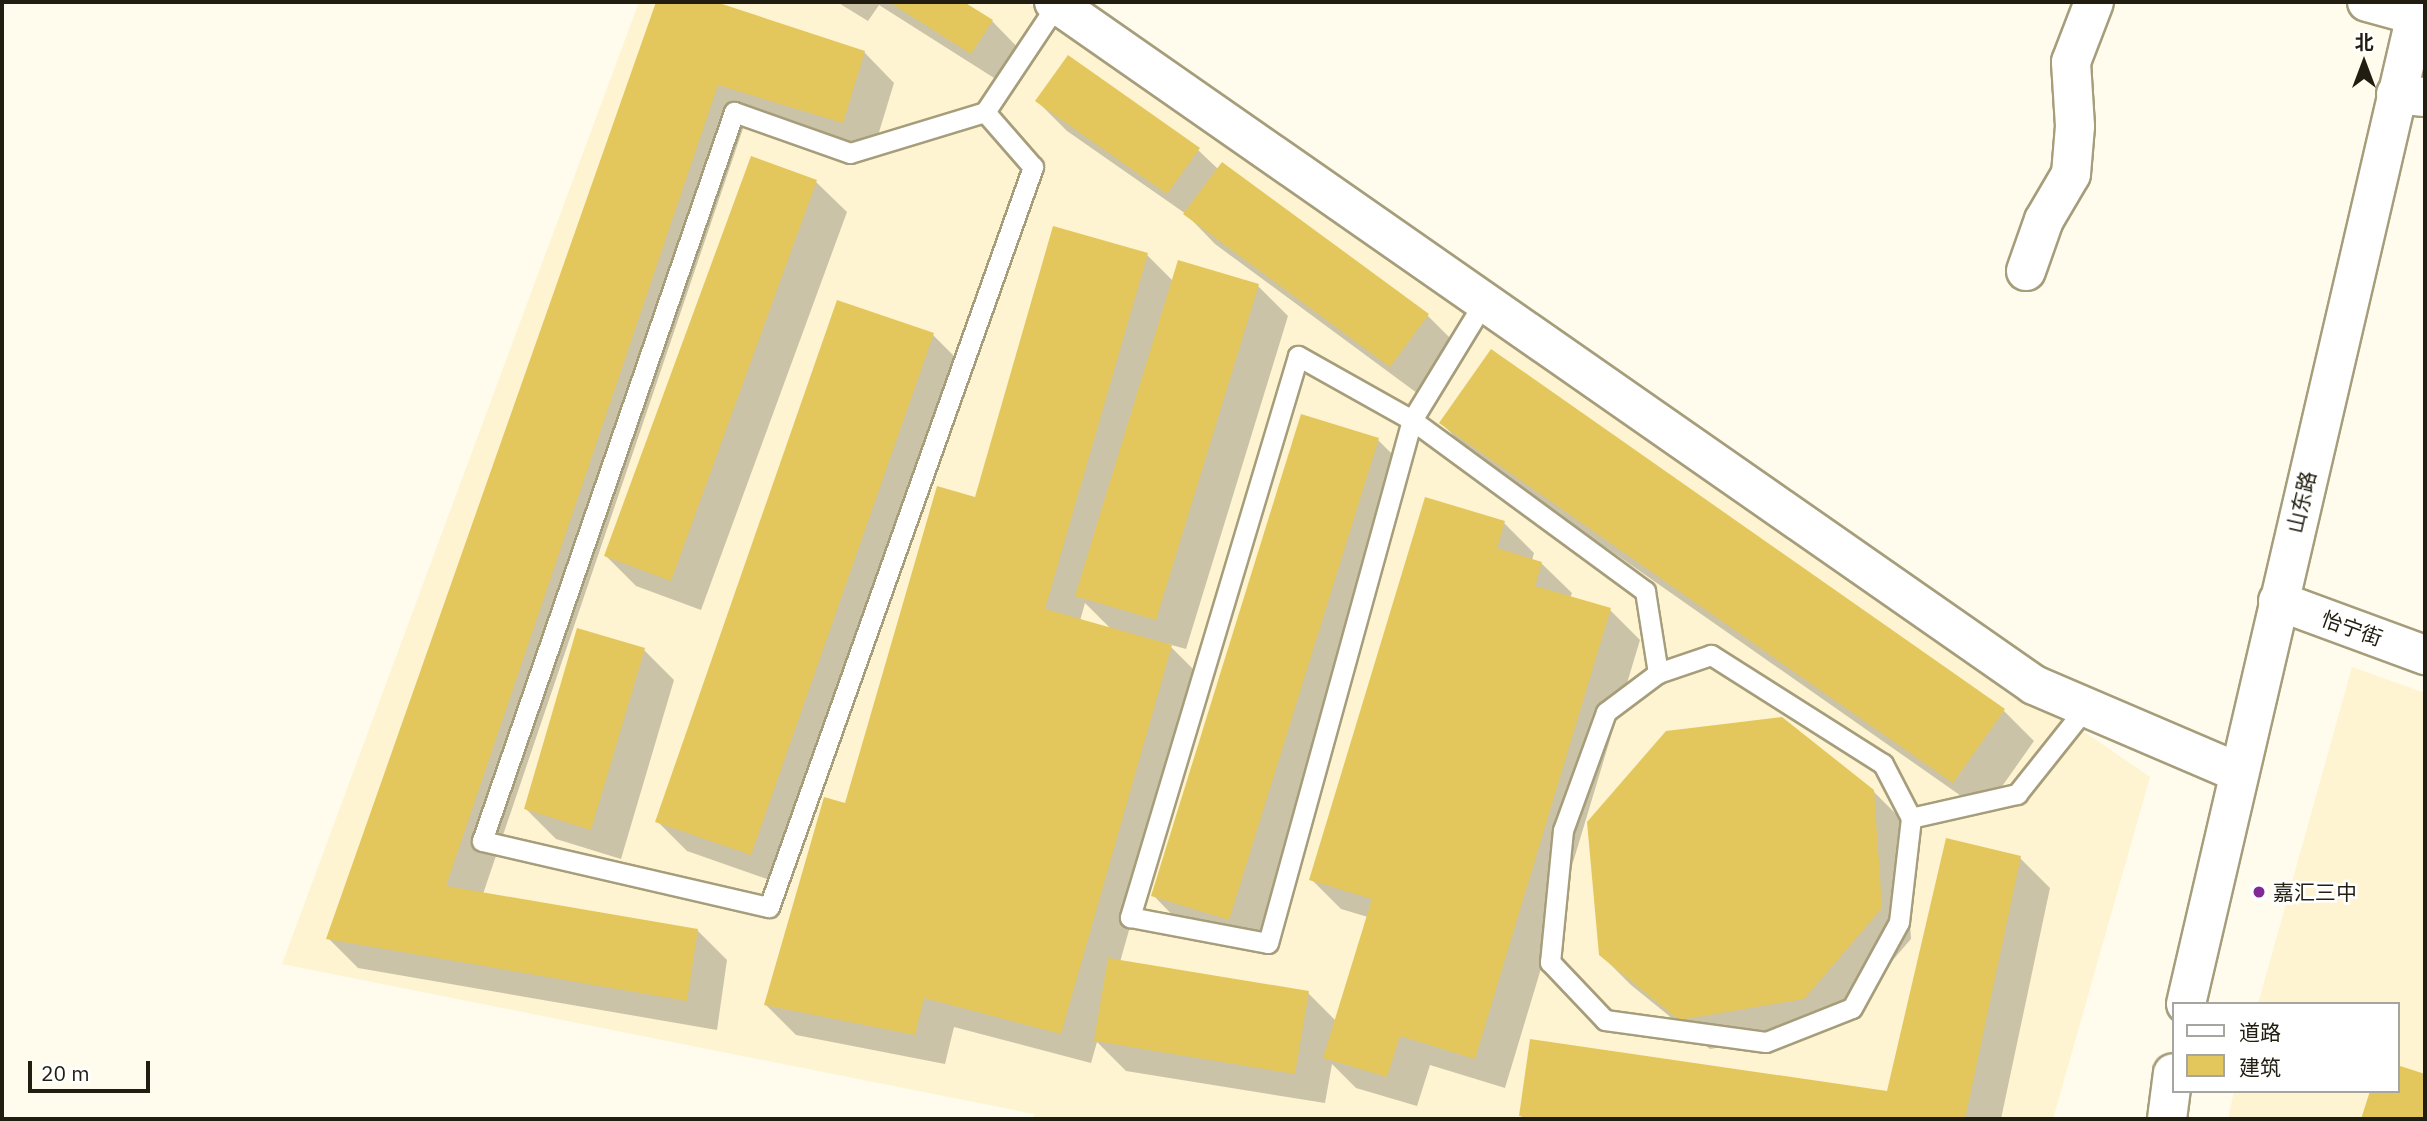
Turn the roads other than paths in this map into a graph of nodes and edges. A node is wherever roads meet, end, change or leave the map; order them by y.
1 (2094, 2) edge
2 (2367, 2) edge
3 (1055, 3) edge
4 (2417, 8) edge
5 (2411, 96) edge
6 (985, 112) junction
7 (2026, 271) dead end
8 (1485, 302) junction
9 (1412, 420) junction
10 (2278, 601) junction
11 (2425, 655) edge
12 (1658, 673) junction
13 (2087, 706) junction
14 (2239, 773) junction
15 (1911, 818) junction
16 (2186, 1002) edge
17 (2172, 1081) edge
18 (2167, 1119) edge

1 - 7 street
2 - 4 street
3 - 6 lane
3 - 8 street
4 - 5 street, 山东路
5 - 10 street, 山东路
6 - 6 lane
8 - 9 lane
8 - 13 street
9 - 9 lane
9 - 12 lane
10 - 11 street, 怡宁街
10 - 14 street, 山东路
12 - 15 lane
12 - 15 lane
13 - 14 street
13 - 15 lane
14 - 16 street, 山东路
17 - 18 street

